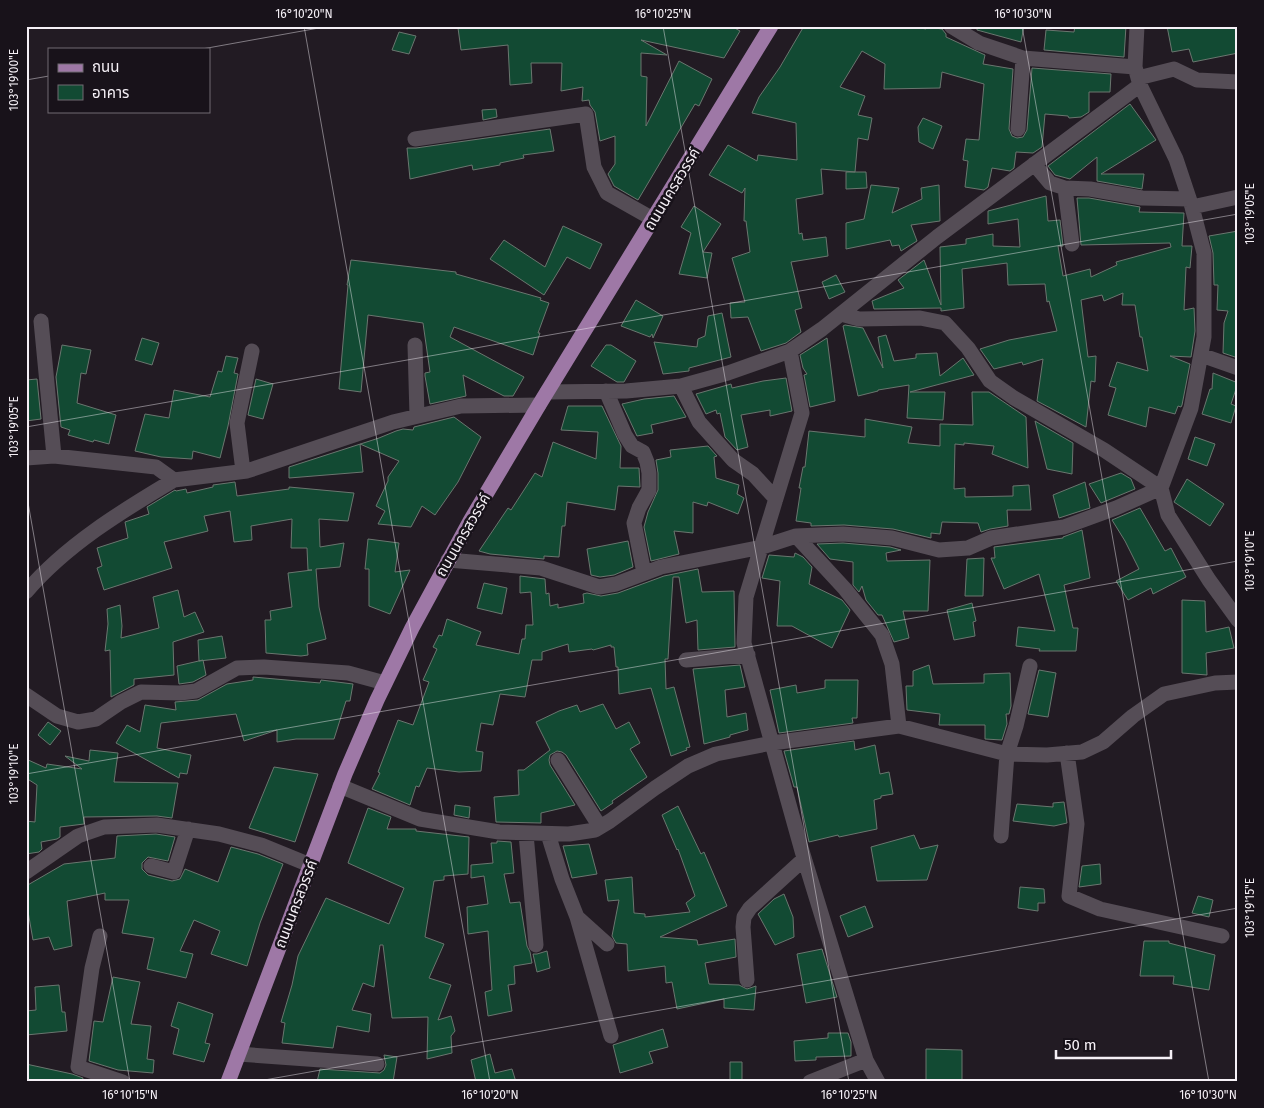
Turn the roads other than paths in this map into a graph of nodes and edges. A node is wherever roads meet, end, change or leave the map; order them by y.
1 (772, 26) edge
2 (951, 26) edge
3 (1137, 26) edge
4 (1023, 58) junction
5 (1138, 77) junction
6 (1238, 82) edge
7 (1018, 129) dead end
8 (415, 139) dead end
9 (1034, 164) junction
10 (1065, 188) junction
11 (1238, 198) edge
12 (1190, 203) junction
13 (653, 219) junction
14 (1072, 244) dead end
15 (841, 314) junction
16 (41, 321) dead end
17 (415, 344) dead end
18 (252, 351) dead end
19 (790, 351) junction
20 (1201, 355) junction
21 (1238, 368) edge
22 (681, 386) junction
23 (606, 392) junction
24 (543, 398) junction
25 (417, 416) junction
26 (54, 456) junction
27 (26, 458) edge
28 (243, 471) junction
29 (174, 480) junction
30 (1161, 488) junction
31 (776, 499) junction
32 (796, 536) junction
33 (762, 547) junction
34 (448, 560) junction
35 (644, 573) junction
36 (26, 592) edge
37 (1238, 620) edge
38 (748, 655) junction
39 (686, 660) dead end
40 (1030, 666) dead end
41 (385, 682) junction
42 (1238, 682) edge
43 (26, 695) edge
44 (899, 726) junction
45 (772, 743) junction
46 (1066, 753) junction
47 (1008, 754) junction
48 (558, 760) dead end
49 (340, 786) junction
50 (600, 827) junction
51 (188, 829) junction
52 (526, 834) junction
53 (548, 834) junction
54 (1001, 836) dead end
55 (804, 859) junction
56 (310, 865) junction
57 (151, 866) dead end
58 (26, 872) edge
59 (577, 917) junction
60 (100, 936) dead end
61 (1222, 936) dead end
62 (536, 944) dead end
63 (607, 944) dead end
64 (747, 980) dead end
65 (611, 1036) dead end
66 (238, 1054) junction
67 (866, 1060) junction
68 (377, 1064) dead end
69 (123, 1082) edge
70 (228, 1082) edge
71 (810, 1082) edge
72 (878, 1082) edge

1 - 13 main road, ถนนนครสวรรค์
2 - 4 street
3 - 5 street
4 - 5 street
4 - 7 street
5 - 6 street
5 - 9 street
5 - 12 street
8 - 13 street
9 - 10 street
9 - 15 street
10 - 12 street
10 - 14 street
11 - 12 street
12 - 20 street
13 - 24 main road, ถนนนครสวรรค์
15 - 19 street
15 - 30 street
16 - 26 street
17 - 25 street
18 - 28 street
19 - 22 street
19 - 31 street
20 - 21 street
20 - 30 street
22 - 23 street
22 - 31 street
23 - 24 street
23 - 35 street
24 - 25 street
24 - 34 main road, ถนนนครสวรรค์
25 - 28 street
26 - 27 street
26 - 29 street
28 - 29 street
29 - 36 street
30 - 32 street
30 - 37 street
31 - 33 street
32 - 33 street
32 - 44 street
33 - 35 street
33 - 38 street
34 - 35 street
34 - 41 main road, ถนนนครสวรรค์
38 - 39 street
38 - 45 street
40 - 47 street
41 - 43 street
41 - 49 main road, ถนนนครสวรรค์
42 - 46 street
44 - 45 street
44 - 47 street
45 - 50 street
45 - 55 street
46 - 47 street
46 - 61 street
47 - 54 street
48 - 50 street
49 - 52 street
49 - 56 main road, ถนนนครสวรรค์
50 - 53 street
51 - 56 street
51 - 57 street
51 - 58 street
52 - 53 street
52 - 62 street
53 - 59 street
55 - 64 street
55 - 67 street
56 - 66 main road, ถนนนครสวรรค์
59 - 63 street
59 - 65 street
60 - 69 street
66 - 68 street
66 - 70 main road, ถนนนครสวรรค์
67 - 71 street
67 - 72 street

